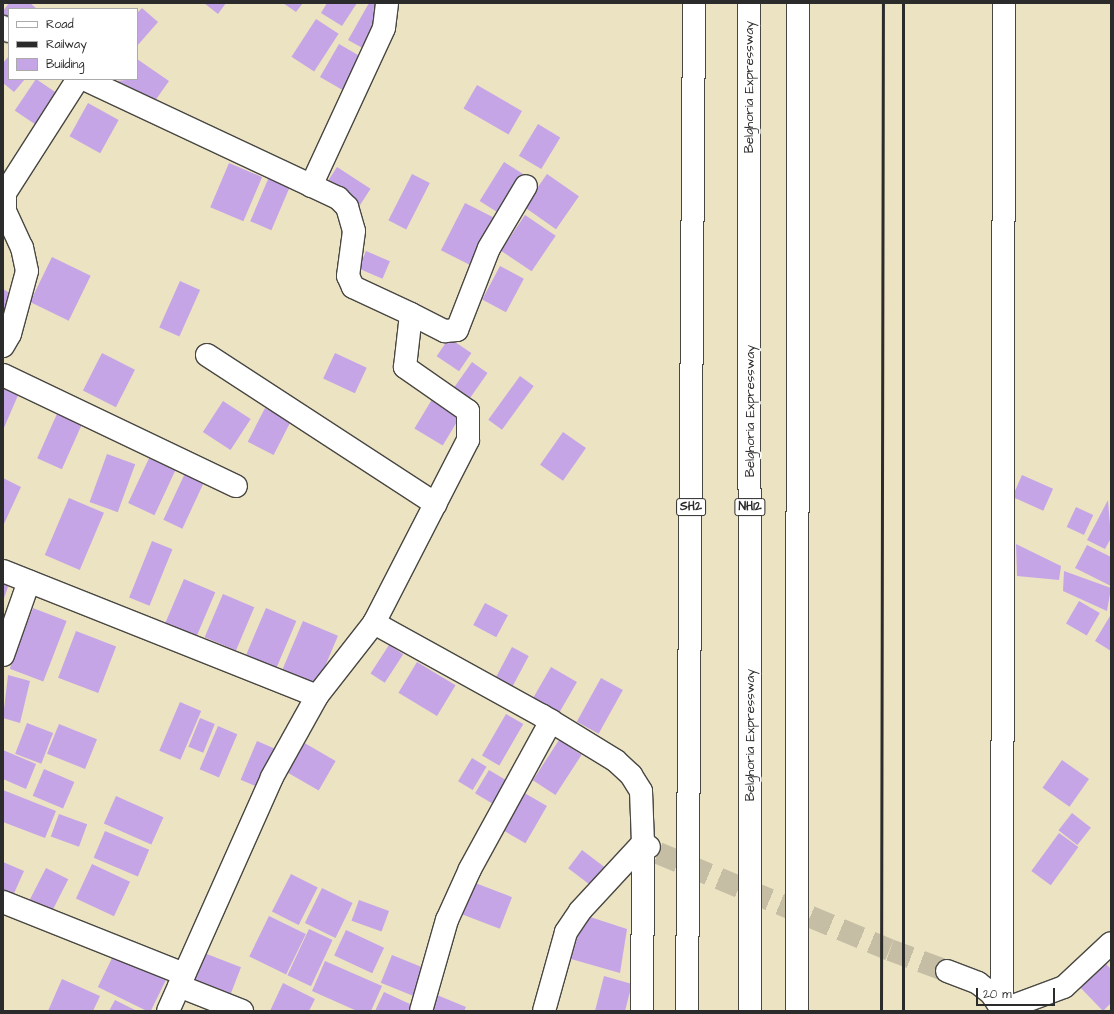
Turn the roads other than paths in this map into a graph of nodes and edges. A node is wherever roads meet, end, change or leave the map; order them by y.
1 (387, 3) edge
2 (694, 3) edge
3 (749, 3) edge
4 (798, 3) edge
5 (1004, 3) edge
6 (77, 80) edge
7 (86, 80) edge
8 (310, 186) junction
9 (526, 186) dead end
10 (4, 211) edge
11 (411, 314) junction
12 (3, 346) edge
13 (207, 355) dead end
14 (3, 375) edge
15 (236, 486) dead end
16 (436, 504) junction
17 (3, 571) edge
18 (29, 581) junction
19 (374, 623) junction
20 (3, 655) edge
21 (317, 696) junction
22 (551, 721) junction
23 (651, 848) junction
24 (3, 902) edge
25 (1111, 943) edge
26 (948, 970) tunnel mouth
27 (182, 980) junction
28 (1002, 1010) edge
29 (168, 1011) edge
30 (242, 1011) edge
31 (421, 1011) edge
32 (544, 1011) edge
33 (642, 1011) edge
34 (687, 1011) edge
35 (750, 1011) edge
36 (796, 1011) edge

1 - 8 main road
2 - 34 main road, SH2
3 - 35 main road, Belghoria Expressway / NH12
4 - 36 main road
5 - 28 main road
6 - 10 main road
7 - 8 main road
8 - 11 main road
9 - 11 main road
10 - 12 main road
11 - 16 main road
13 - 16 main road
14 - 15 main road
16 - 19 main road
17 - 18 main road
18 - 20 main road
18 - 21 main road
19 - 21 main road
19 - 22 main road
21 - 27 main road
22 - 23 main road
22 - 31 main road
23 - 32 main road
23 - 33 main road
24 - 27 main road
25 - 28 main road
26 - 28 main road
27 - 29 main road
27 - 30 main road

